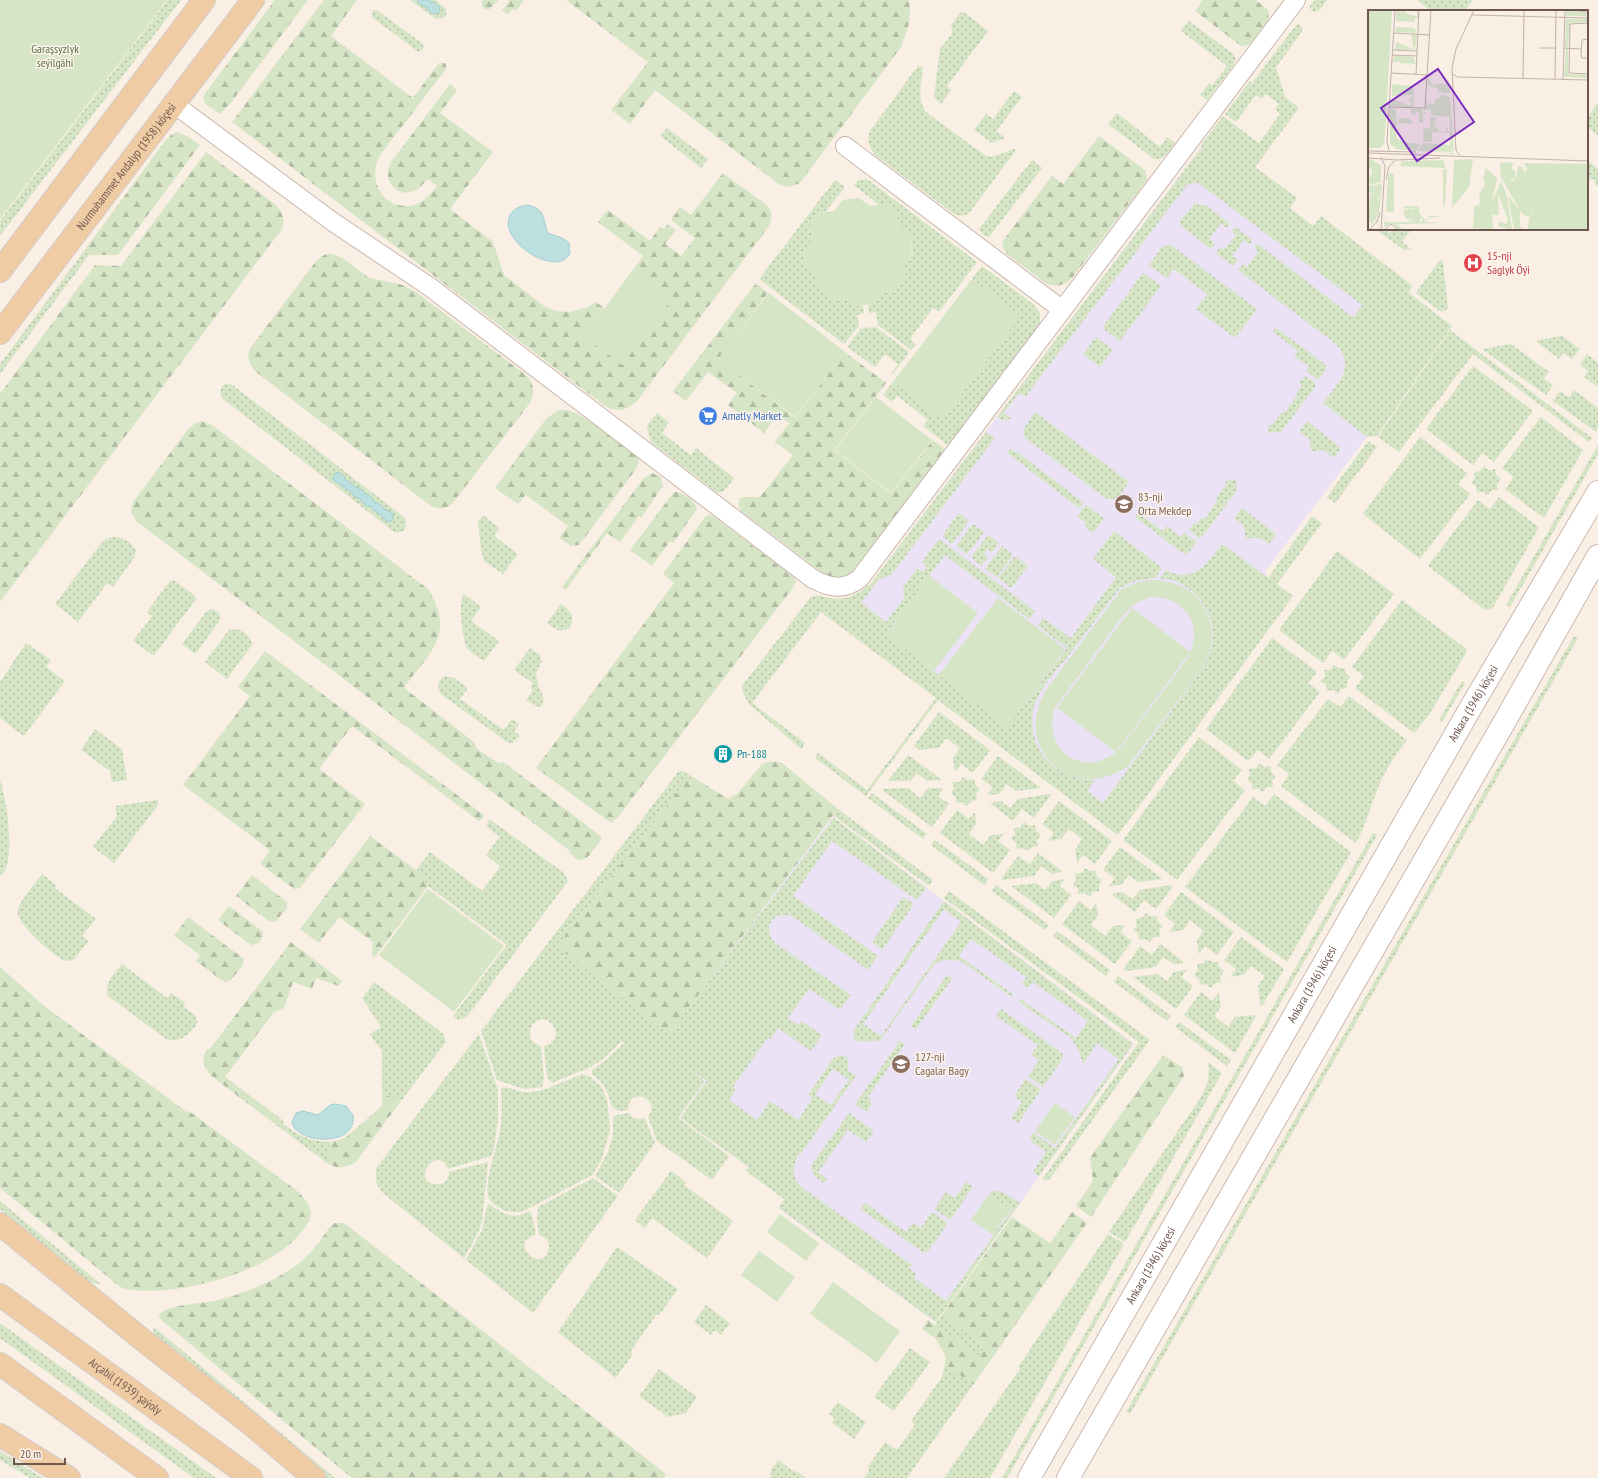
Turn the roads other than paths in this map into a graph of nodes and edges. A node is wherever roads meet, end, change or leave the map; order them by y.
1 (204, 0) edge
2 (253, 0) edge
3 (1296, 0) edge
4 (174, 104) junction
5 (845, 146) dead end
6 (0, 272) edge
7 (1061, 309) junction
8 (0, 333) edge
9 (1598, 492) edge
10 (1598, 556) edge
11 (0, 1224) edge
12 (0, 1295) edge
13 (0, 1364) edge
14 (0, 1435) edge
15 (69, 1478) edge
16 (157, 1478) edge
17 (251, 1478) edge
18 (314, 1478) edge
19 (1029, 1478) edge
20 (1068, 1478) edge

1 - 6 main road
2 - 4 main road, Nurmuhammet Andalyp (1958) köçesi
3 - 7 street
4 - 7 street
4 - 8 main road, Nurmuhammet Andalyp (1958) köçesi
5 - 7 street
9 - 19 main road, Ankara (1946) köçesi
10 - 20 main road
11 - 18 main road
12 - 17 main road, Arçabil (1939) şaýoly
13 - 16 main road
14 - 15 main road

